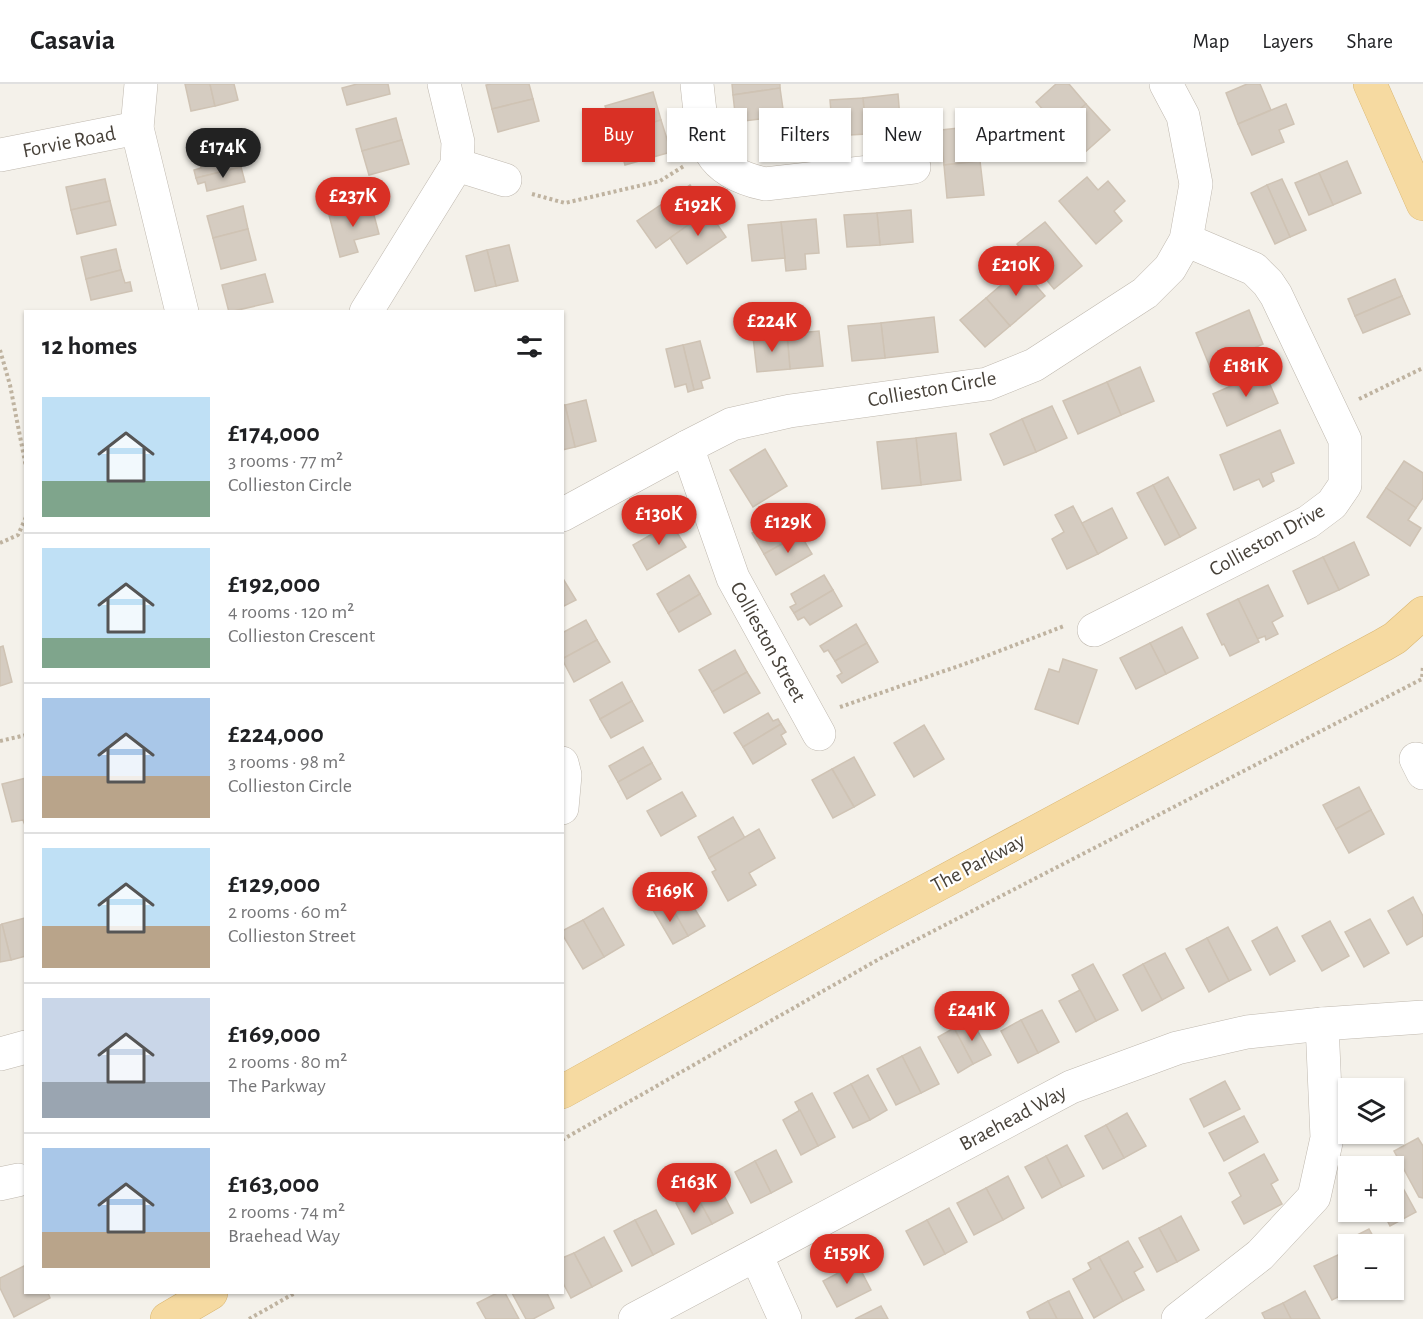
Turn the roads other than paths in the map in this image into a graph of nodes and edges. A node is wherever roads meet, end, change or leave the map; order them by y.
1 (141, 84) edge
2 (444, 84) edge
3 (697, 84) edge
4 (1166, 84) edge
5 (1370, 84) edge
6 (137, 128) junction
7 (0, 155) edge
8 (457, 165) junction
9 (914, 167) dead end
10 (505, 180) road end
11 (1423, 204) edge
12 (1186, 240) junction
13 (182, 310) edge
14 (367, 310) edge
15 (687, 447) junction
16 (564, 514) edge
17 (1423, 613) edge
18 (1094, 630) road end
19 (1409, 634) edge
20 (815, 727) road end
21 (564, 771) edge
22 (564, 786) edge
23 (1423, 1017) edge
24 (1322, 1024) junction
25 (24, 1048) edge
26 (0, 1054) edge
27 (564, 1091) edge
28 (756, 1255) junction
29 (209, 1294) edge
30 (167, 1319) edge
31 (635, 1319) edge
32 (785, 1319) edge
33 (1178, 1319) edge

1 - 6 street
2 - 8 street
3 - 9 street
4 - 12 street, Collieston Circle
5 - 11 main road
6 - 7 street, Forvie Road
6 - 13 street
8 - 10 street
8 - 14 street
12 - 15 street, Collieston Circle
12 - 18 street, Collieston Drive
15 - 16 street, Collieston Circle
15 - 20 street, Collieston Street
17 - 19 main road, The Parkway
19 - 27 main road, The Parkway
21 - 22 street
23 - 24 street, Braehead Way
24 - 28 street, Braehead Way
24 - 33 street
25 - 26 street
28 - 31 street, Braehead Way
28 - 32 street
29 - 30 main road

